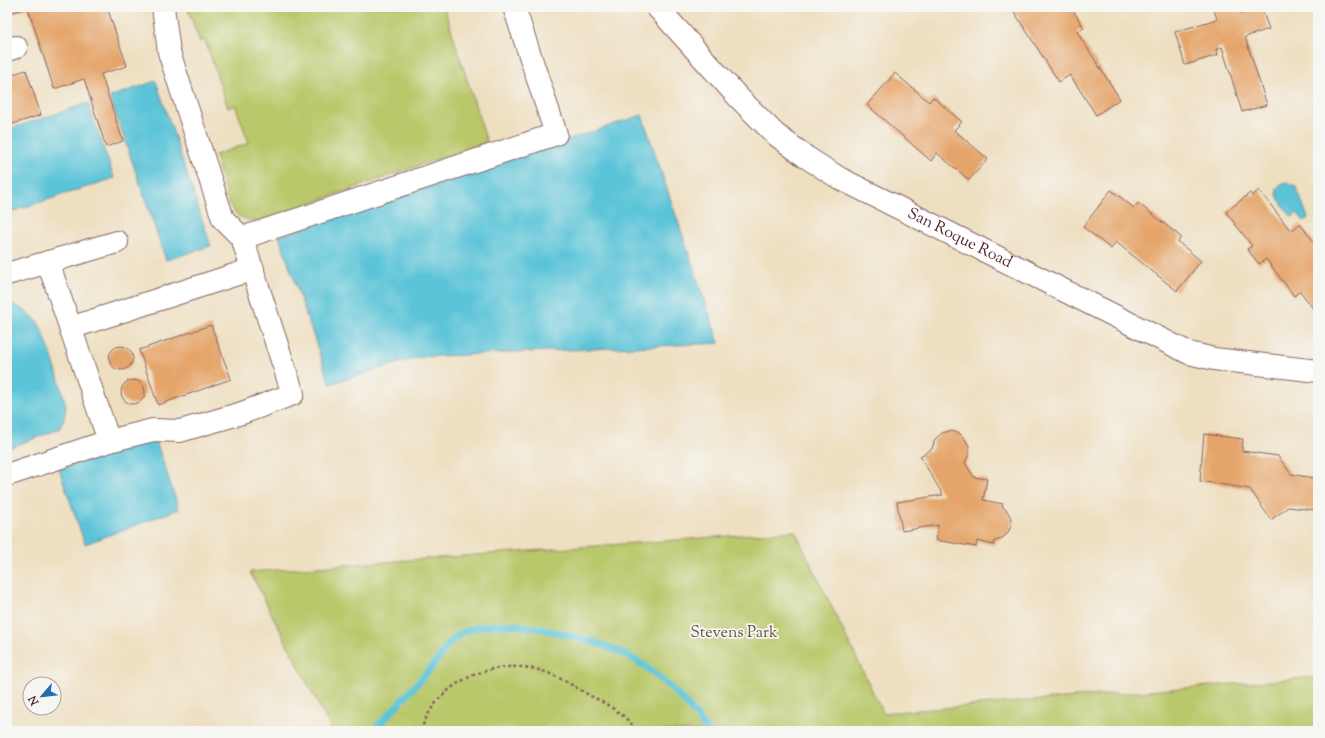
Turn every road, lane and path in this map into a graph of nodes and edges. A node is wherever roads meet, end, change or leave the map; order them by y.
1 (163, 7) edge
2 (514, 7) edge
3 (657, 7) edge
4 (242, 238) junction
5 (117, 242) dead end
6 (48, 262) junction
7 (253, 269) junction
8 (7, 274) edge
9 (70, 328) junction
10 (1318, 371) edge
11 (108, 441) junction
12 (7, 475) edge
13 (421, 731) edge
14 (637, 731) edge

1 - 4 street
2 - 4 street
3 - 10 street, San Roque Road
4 - 7 street
5 - 6 street
6 - 8 street
6 - 9 street
7 - 9 street
7 - 11 street
9 - 11 street
11 - 12 street
13 - 14 path

